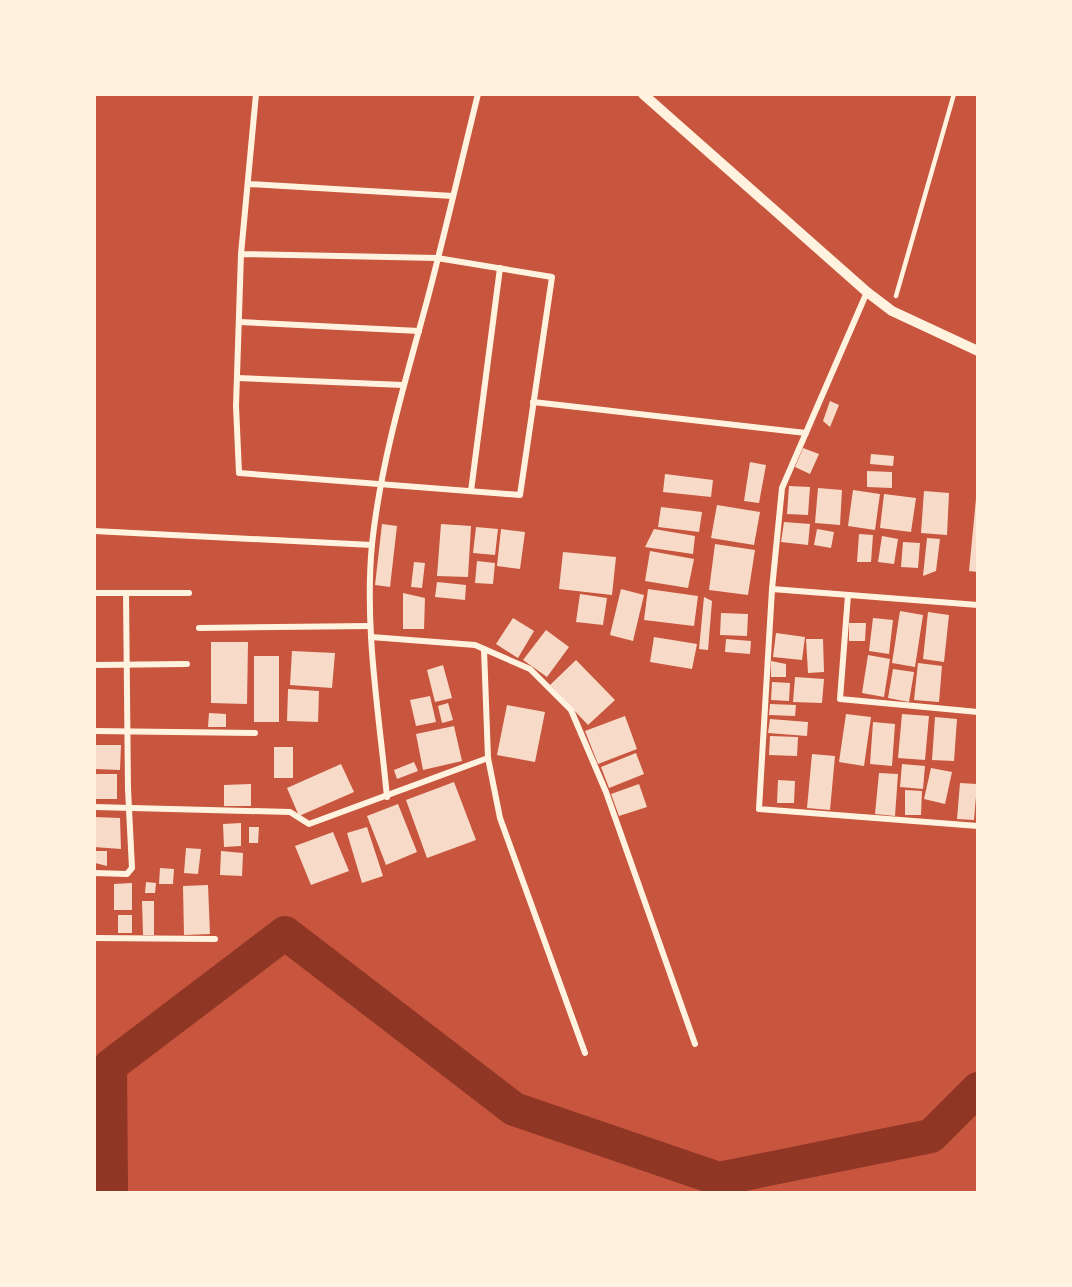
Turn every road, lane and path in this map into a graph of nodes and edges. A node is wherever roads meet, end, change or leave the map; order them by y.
1 (256, 94) edge
2 (478, 94) edge
3 (643, 94) edge
4 (954, 94) edge
5 (248, 184) junction
6 (453, 196) junction
7 (241, 254) junction
8 (437, 258) junction
9 (500, 268) junction
10 (867, 292) junction
11 (896, 296) dead end
12 (239, 322) junction
13 (418, 331) junction
14 (978, 351) edge
15 (237, 378) junction
16 (403, 385) junction
17 (533, 402) junction
18 (806, 433) junction
19 (381, 482) junction
20 (471, 491) junction
21 (94, 531) edge
22 (372, 545) junction
23 (772, 589) junction
24 (94, 593) edge
25 (126, 593) junction
26 (189, 593) dead end
27 (848, 595) junction
28 (978, 605) edge
29 (370, 626) junction
30 (199, 628) dead end
31 (371, 637) junction
32 (484, 649) junction
33 (188, 664) dead end
34 (94, 665) edge
35 (127, 665) junction
36 (978, 712) edge
37 (94, 731) edge
38 (128, 731) junction
39 (255, 733) dead end
40 (488, 758) junction
41 (387, 797) junction
42 (94, 807) edge
43 (130, 807) junction
44 (978, 826) edge
45 (94, 873) edge
46 (94, 938) edge
47 (215, 939) dead end
48 (695, 1044) dead end
49 (585, 1053) dead end

1 - 5 street
2 - 6 street
3 - 10 street
4 - 11 lane
5 - 6 street
5 - 7 street
6 - 8 street
7 - 8 street
7 - 12 street
8 - 9 street
8 - 13 street
9 - 17 street
9 - 20 street
10 - 14 street
10 - 18 street
12 - 13 street
12 - 15 street
13 - 16 street
15 - 16 street
15 - 19 street
16 - 19 street
17 - 18 street
17 - 20 street
18 - 23 street
19 - 20 street
19 - 22 street
21 - 22 street
22 - 29 street
23 - 27 street
23 - 44 street
24 - 25 street
25 - 26 street
25 - 35 street
27 - 28 street
27 - 36 street
29 - 30 street
29 - 31 street
31 - 32 street
31 - 41 street
32 - 40 street
32 - 48 street
33 - 35 street
34 - 35 street
35 - 38 street
37 - 38 street
38 - 39 street
38 - 43 street
40 - 41 street
40 - 49 street
41 - 43 street
42 - 43 street
43 - 45 street
46 - 47 street

